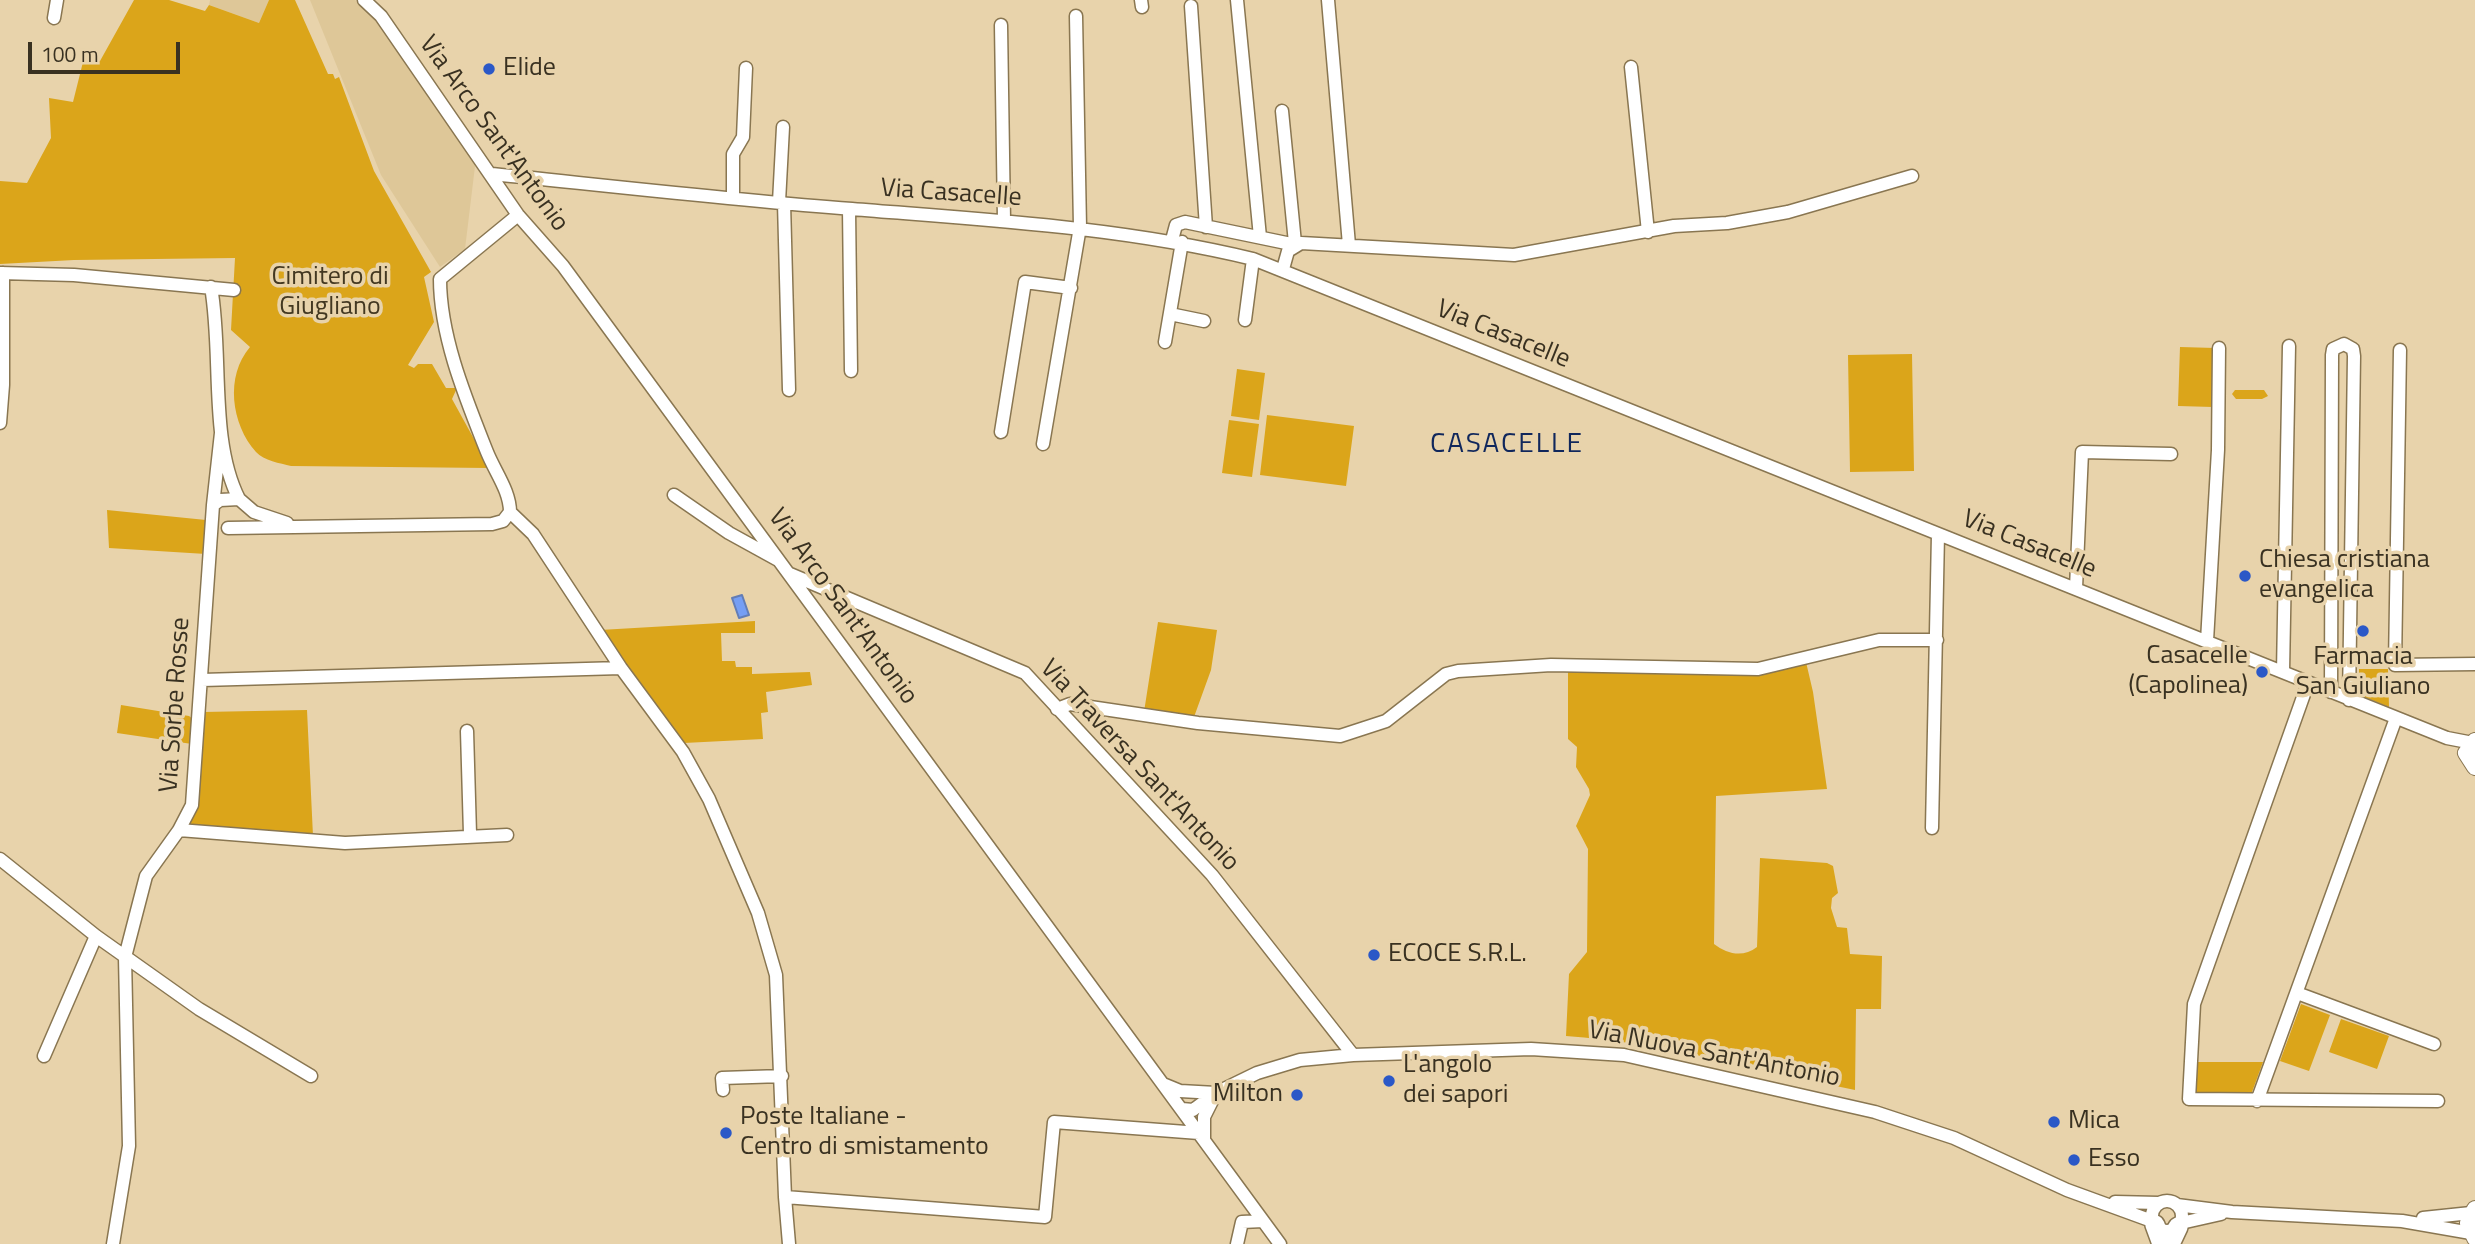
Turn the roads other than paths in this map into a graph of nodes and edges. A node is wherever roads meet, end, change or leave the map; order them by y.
1 (57, 0) edge
2 (1237, 0) edge
3 (1328, 0) edge
4 (374, 3) edge
5 (1191, 6) dead end
6 (1076, 16) dead end
7 (54, 18) dead end
8 (1001, 25) dead end
9 (1631, 67) dead end
10 (746, 68) dead end
11 (1282, 111) dead end
12 (783, 127) dead end
13 (492, 174) junction
14 (1912, 176) dead end
15 (733, 198) junction
16 (782, 203) junction
17 (849, 209) junction
18 (518, 215) junction
19 (1004, 220) junction
20 (1080, 227) junction
21 (1206, 227) junction
22 (1648, 232) junction
23 (1260, 237) junction
24 (1177, 241) junction
25 (1295, 244) junction
26 (1349, 245) junction
27 (1253, 259) junction
28 (1283, 269) junction
29 (2, 273) edge
30 (211, 287) junction
31 (1071, 288) junction
32 (234, 290) dead end
33 (1170, 314) junction
34 (1245, 320) dead end
35 (1204, 321) dead end
36 (1165, 342) dead end
37 (2289, 346) dead end
38 (2219, 348) dead end
39 (2400, 350) dead end
40 (852, 372) dead end
41 (789, 390) dead end
42 (0, 423) edge
43 (1001, 432) dead end
44 (221, 433) junction
45 (1043, 444) dead end
46 (2171, 454) dead end
47 (674, 495) dead end
48 (240, 501) junction
49 (213, 505) junction
50 (510, 512) junction
51 (211, 524) junction
52 (300, 526) junction
53 (228, 528) junction
54 (1938, 534) junction
55 (781, 562) junction
56 (790, 574) junction
57 (2076, 588) junction
58 (1937, 640) junction
59 (2207, 641) junction
60 (2475, 664) edge
61 (621, 668) junction
62 (2283, 672) junction
63 (202, 680) junction
64 (2308, 683) junction
65 (2331, 692) junction
66 (2350, 700) junction
67 (1057, 709) junction
68 (2396, 718) junction
69 (467, 731) dead end
70 (2471, 746) edge
71 (2475, 768) edge
72 (1932, 828) dead end
73 (179, 830) junction
74 (470, 834) junction
75 (507, 835) dead end
76 (0, 859) edge
77 (96, 936) junction
78 (125, 957) junction
79 (2297, 993) junction
80 (2434, 1044) dead end
81 (1353, 1055) junction
82 (44, 1056) dead end
83 (311, 1076) dead end
84 (782, 1076) junction
85 (1163, 1084) junction
86 (723, 1090) dead end
87 (1216, 1093) junction
88 (2257, 1101) junction
89 (2438, 1101) dead end
90 (1182, 1109) junction
91 (1202, 1136) junction
92 (785, 1197) junction
93 (2108, 1202) junction
94 (2159, 1203) junction
95 (2177, 1205) junction
96 (2473, 1211) edge
97 (2232, 1212) junction
98 (1263, 1221) junction
99 (2402, 1221) junction
100 (2156, 1230) edge
101 (2176, 1231) edge
102 (2473, 1235) edge
103 (113, 1244) edge
104 (789, 1244) edge
105 (1237, 1244) edge
106 (1280, 1244) edge

1 - 7 street
2 - 23 street
3 - 26 street
4 - 13 street, Via Arco Sant'Antonio
5 - 21 street
6 - 20 street
8 - 19 street
9 - 22 street
10 - 15 street
11 - 25 street
12 - 16 street
13 - 15 street, Via Casacelle
13 - 18 street, Via Arco Sant'Antonio
14 - 22 street
15 - 16 street, Via Casacelle
16 - 17 street, Via Casacelle
16 - 41 street
17 - 19 street, Via Casacelle
17 - 40 street
18 - 50 street
18 - 55 street, Via Arco Sant'Antonio
19 - 20 street, Via Casacelle
20 - 24 street, Via Casacelle
20 - 31 street
21 - 23 street
21 - 24 street
22 - 26 street
23 - 25 street
24 - 27 street, Via Casacelle
24 - 33 street
25 - 26 street
25 - 28 street
27 - 28 street, Via Casacelle
27 - 34 street
28 - 54 street, Via Casacelle
29 - 30 street
29 - 42 street
30 - 32 street
30 - 44 street
31 - 43 street
31 - 45 street
33 - 35 street
33 - 36 street
37 - 62 street
38 - 59 street
39 - 60 street
44 - 48 street
44 - 49 street
46 - 57 street
47 - 55 street
48 - 49 street
48 - 52 street
48 - 53 street
49 - 51 street
50 - 52 street
50 - 61 street
51 - 53 street
51 - 63 street, Via Sorbe Rosse
52 - 53 street
54 - 57 street, Via Casacelle
54 - 58 street
55 - 56 street, Via Arco Sant'Antonio
56 - 67 street, Via Traversa Sant'Antonio
56 - 85 street, Via Arco Sant'Antonio
57 - 59 street, Via Casacelle
58 - 67 street
58 - 72 street
59 - 62 street, Via Casacelle
61 - 63 street
61 - 84 street
62 - 64 street, Via Casacelle
63 - 73 street, Via Sorbe Rosse
64 - 65 street, Via Casacelle
64 - 88 street
65 - 66 street, Via Casacelle
65 - 66 street
66 - 68 street, Via Casacelle
67 - 81 street, Via Traversa Sant'Antonio
68 - 70 street, Via Casacelle
68 - 79 street
69 - 74 street
70 - 71 main road
73 - 74 street
73 - 78 street, Via Sorbe Rosse
74 - 75 street
76 - 77 street
77 - 78 street
77 - 82 street
78 - 83 street
78 - 103 street, Via Sorbe Rosse
79 - 80 street
79 - 88 street
81 - 87 street, Via Nuova Sant'Antonio
81 - 93 street, Via Nuova Sant'Antonio
84 - 86 street
84 - 92 street
85 - 87 street
85 - 90 street, Via Arco Sant'Antonio
87 - 90 street, Via Nuova Sant'Antonio
87 - 91 street
88 - 89 street
90 - 91 street, Via Arco Sant'Antonio
91 - 92 street
91 - 98 street, Via Arco Sant'Antonio
92 - 104 street
93 - 94 street, Via Nuova Sant'Antonio
93 - 100 street, Via Nuova Sant'Antonio
94 - 95 street, Via Nuova Sant'Antonio
94 - 100 street
95 - 97 street, Via Nuova Sant'Antonio
95 - 101 street
96 - 99 street, Via Nuova Sant'Antonio
96 - 102 main road
97 - 99 street, Via Nuova Sant'Antonio
97 - 101 street, Via Nuova Sant'Antonio
98 - 105 street
98 - 106 street, Via Arco Sant'Antonio
99 - 102 street, Via Nuova Sant'Antonio
100 - 101 street, Via Nuova Sant'Antonio

